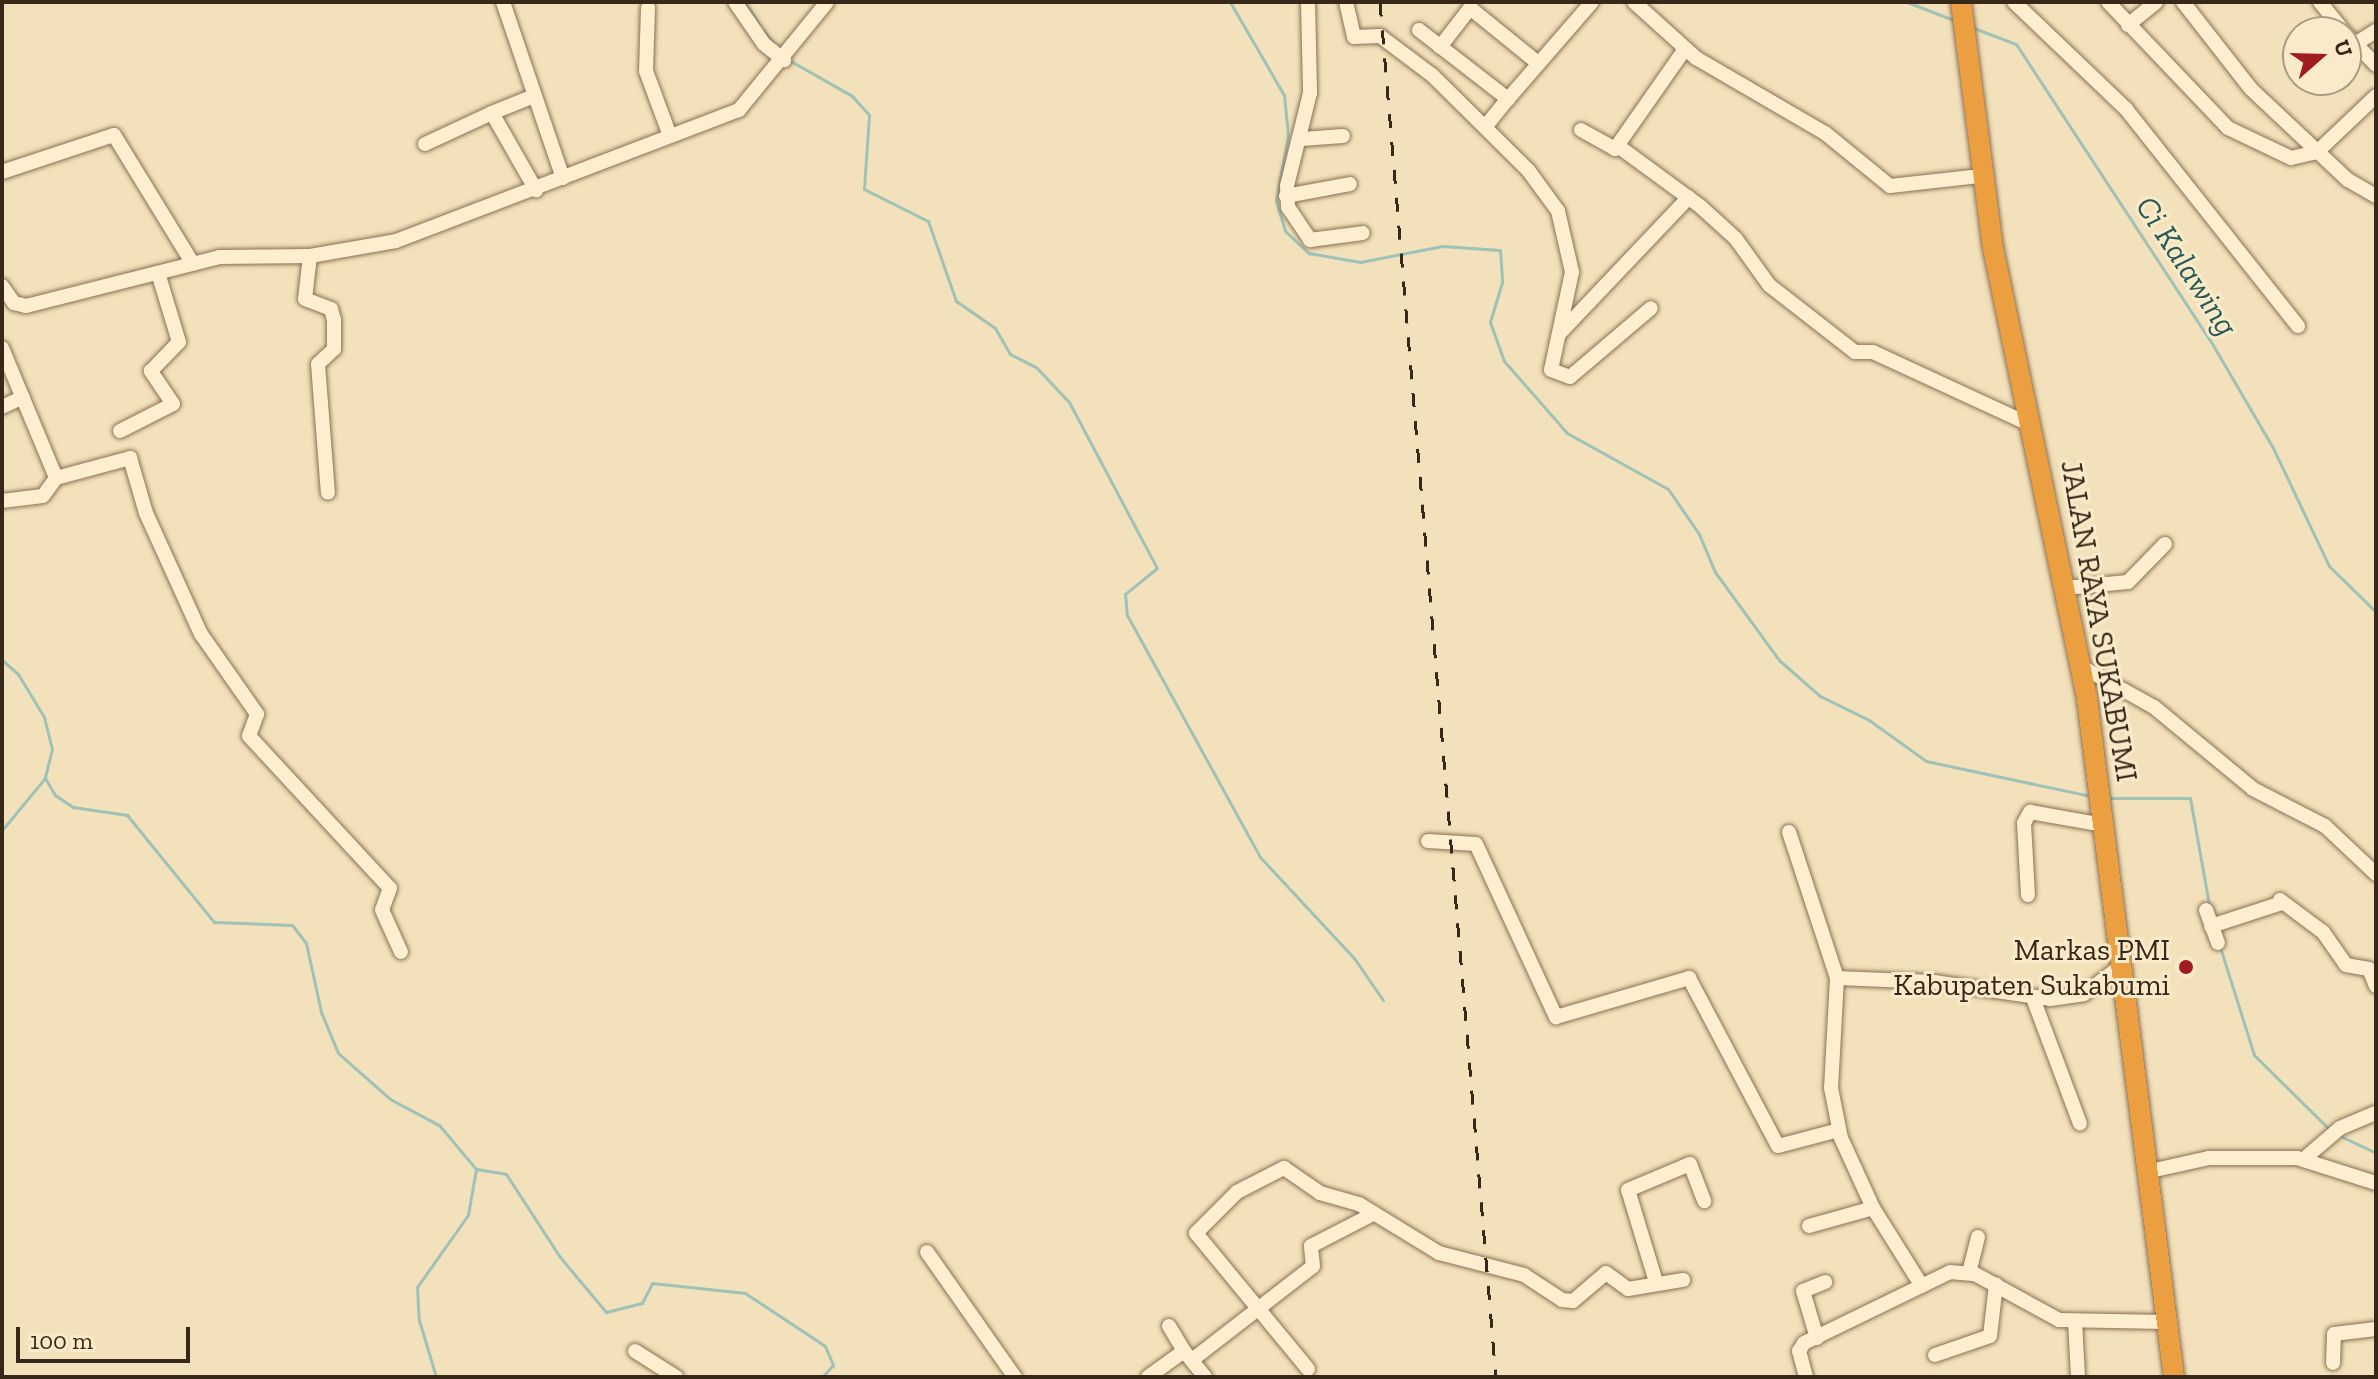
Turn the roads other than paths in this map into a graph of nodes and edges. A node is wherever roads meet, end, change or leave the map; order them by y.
1 (503, 2) edge
2 (735, 2) edge
3 (827, 2) edge
4 (1308, 2) edge
5 (1346, 2) edge
6 (1592, 2) edge
7 (1634, 2) edge
8 (1961, 2) edge
9 (2014, 2) edge
10 (2108, 2) edge
11 (2156, 2) edge
12 (2183, 2) edge
13 (1467, 5) edge
14 (648, 8) dead end
15 (2128, 25) junction
16 (1419, 30) dead end
17 (1440, 47) junction
18 (1685, 49) junction
19 (785, 58) junction
20 (1538, 63) junction
21 (534, 96) junction
22 (2376, 96) edge
23 (1508, 99) junction
24 (492, 113) junction
25 (1485, 127) junction
26 (1581, 130) dead end
27 (670, 136) junction
28 (1343, 136) dead end
29 (1302, 139) junction
30 (425, 144) dead end
31 (1618, 146) junction
32 (2317, 152) junction
33 (2, 172) edge
34 (1981, 176) junction
35 (563, 178) junction
36 (1350, 184) dead end
37 (536, 190) junction
38 (1286, 196) junction
39 (2376, 196) edge
40 (1689, 197) junction
41 (1363, 233) dead end
42 (310, 256) junction
43 (193, 264) junction
44 (159, 276) junction
45 (2, 286) edge
46 (8, 307) edge
47 (1651, 308) dead end
48 (2298, 326) dead end
49 (1558, 335) junction
50 (2, 348) edge
51 (23, 397) junction
52 (2, 407) edge
53 (2033, 426) junction
54 (120, 431) dead end
55 (56, 478) junction
56 (328, 493) dead end
57 (2, 501) edge
58 (2165, 544) dead end
59 (2065, 588) junction
60 (2082, 667) junction
61 (2103, 820) junction
62 (1789, 832) dead end
63 (1428, 841) dead end
64 (2376, 874) edge
65 (2028, 895) dead end
66 (2206, 910) dead end
67 (2211, 926) junction
68 (2218, 943) dead end
69 (401, 952) dead end
70 (2121, 966) junction
71 (1837, 978) junction
72 (2376, 986) edge
73 (2033, 998) junction
74 (2376, 1113) edge
75 (2080, 1124) dead end
76 (1839, 1130) junction
77 (2305, 1158) junction
78 (2146, 1172) junction
79 (2376, 1183) edge
80 (1704, 1201) dead end
81 (1873, 1208) junction
82 (1373, 1214) junction
83 (1809, 1226) dead end
84 (1978, 1237) dead end
85 (927, 1252) dead end
86 (1969, 1273) junction
87 (1683, 1280) dead end
88 (1656, 1282) junction
89 (1825, 1282) dead end
90 (1996, 1284) junction
91 (1922, 1286) junction
92 (1254, 1309) junction
93 (2075, 1321) junction
94 (2165, 1322) junction
95 (1169, 1326) dead end
96 (2376, 1329) edge
97 (1817, 1338) junction
98 (635, 1351) dead end
99 (1935, 1355) dead end
100 (1188, 1356) junction
101 (2333, 1363) dead end
102 (1308, 1369) dead end
103 (676, 1377) edge
104 (1015, 1377) edge
105 (1148, 1377) edge
106 (1205, 1377) edge
107 (1806, 1377) edge
108 (2078, 1377) edge
109 (2174, 1377) edge

1 - 21 street
2 - 19 street
3 - 19 street
4 - 29 street
5 - 25 street
6 - 20 street
7 - 18 street
8 - 34 highway, JALAN RAYA SUKABUMI
9 - 48 street
10 - 15 street
11 - 15 street
12 - 32 street
13 - 17 street
13 - 20 street
14 - 27 street
15 - 32 street
16 - 17 street
17 - 23 street
18 - 31 street
18 - 34 street
19 - 27 street
20 - 23 street
21 - 24 street
21 - 35 street
22 - 32 street
23 - 25 street
24 - 30 street
24 - 37 street
25 - 49 street
26 - 31 street
27 - 35 street
28 - 29 street
29 - 38 street
31 - 40 street
32 - 39 street
33 - 43 street
34 - 53 highway, JALAN RAYA SUKABUMI
35 - 37 street
36 - 38 street
37 - 42 street
38 - 41 street
40 - 49 street
40 - 53 street
42 - 43 street
42 - 56 street
43 - 44 street
44 - 46 street
44 - 54 street
45 - 46 street
47 - 49 street
50 - 51 street
51 - 52 street
51 - 55 street
53 - 59 highway, JALAN RAYA SUKABUMI
55 - 57 street
55 - 69 street
58 - 59 street
59 - 60 highway, JALAN RAYA SUKABUMI
60 - 61 highway, JALAN RAYA SUKABUMI
60 - 64 street
61 - 65 street
61 - 70 highway, JALAN RAYA SUKABUMI
62 - 71 street
63 - 76 street
66 - 67 street
67 - 68 street
67 - 72 street
70 - 73 street
70 - 78 highway, JALAN RAYA SUKABUMI
71 - 73 street
71 - 76 street
73 - 75 street
74 - 77 street
76 - 81 street
77 - 78 street
77 - 79 street
78 - 94 highway, JALAN RAYA SUKABUMI
80 - 88 street
81 - 83 street
81 - 91 street
82 - 88 street
82 - 92 street
82 - 92 street
84 - 86 street
85 - 104 street
86 - 90 street
86 - 91 street
87 - 88 street
89 - 97 street
90 - 93 street
90 - 99 street
91 - 97 street
92 - 100 street
92 - 102 street
93 - 94 street
93 - 108 street
94 - 109 highway, JALAN RAYA SUKABUMI
95 - 100 street
96 - 101 street
97 - 107 street
98 - 103 street
100 - 105 street
100 - 106 street

